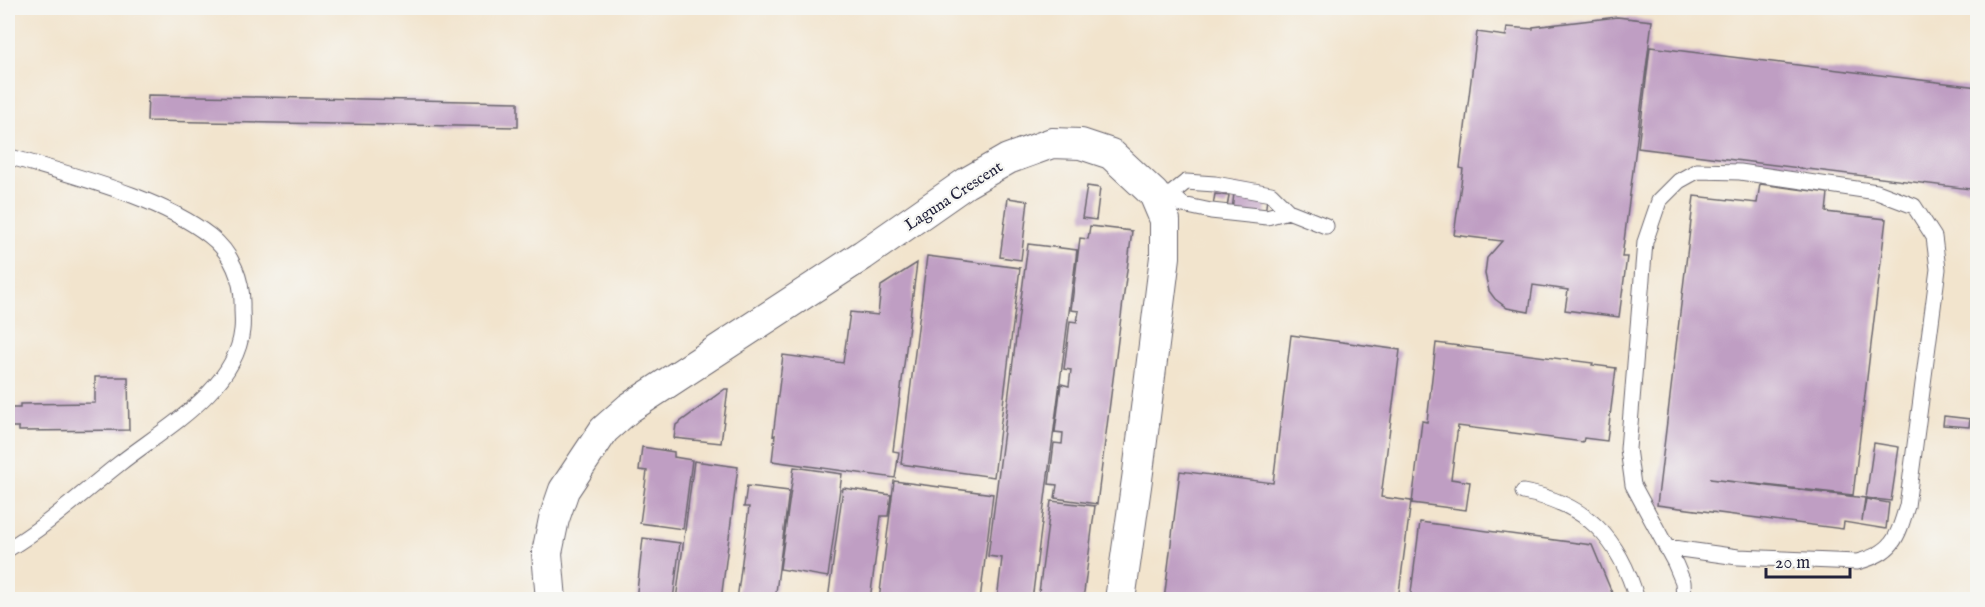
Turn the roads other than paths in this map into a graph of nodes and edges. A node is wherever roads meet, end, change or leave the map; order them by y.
1 (8, 156) edge
2 (1162, 194) junction
3 (1288, 211) junction
4 (1326, 226) dead end
5 (1523, 492) dead end
6 (1666, 548) junction
7 (8, 549) edge
8 (551, 600) edge
9 (1120, 600) edge
10 (1637, 600) edge
11 (1684, 600) edge

1 - 7 lane
2 - 3 lane
2 - 3 lane
2 - 8 street, Laguna Crescent
2 - 9 street, Laguna Crescent
3 - 4 lane
5 - 10 lane
6 - 6 lane
6 - 11 lane

